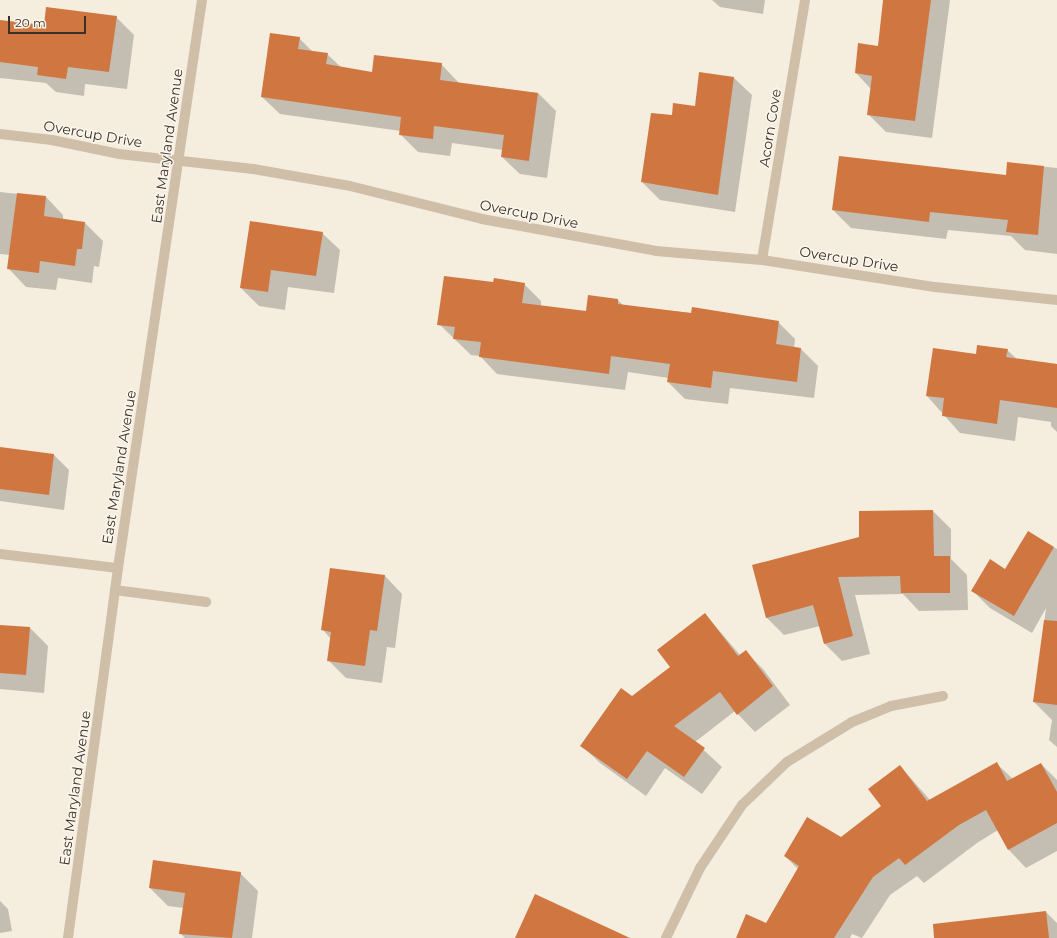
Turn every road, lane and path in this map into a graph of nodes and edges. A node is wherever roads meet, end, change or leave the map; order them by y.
1 (202, 0) edge
2 (805, 0) edge
3 (0, 134) edge
4 (178, 160) junction
5 (762, 260) junction
6 (1057, 300) edge
7 (0, 554) edge
8 (118, 568) junction
9 (115, 590) junction
10 (206, 602) dead end
11 (943, 696) dead end
12 (68, 938) edge
13 (666, 938) edge

1 - 4 street, East Maryland Avenue
2 - 5 street, Acorn Cove
3 - 4 street, Overcup Drive
4 - 5 street, Overcup Drive
4 - 8 street, East Maryland Avenue
5 - 6 street, Overcup Drive
7 - 8 street
8 - 9 street, East Maryland Avenue
9 - 10 street
9 - 12 street, East Maryland Avenue
11 - 13 street

